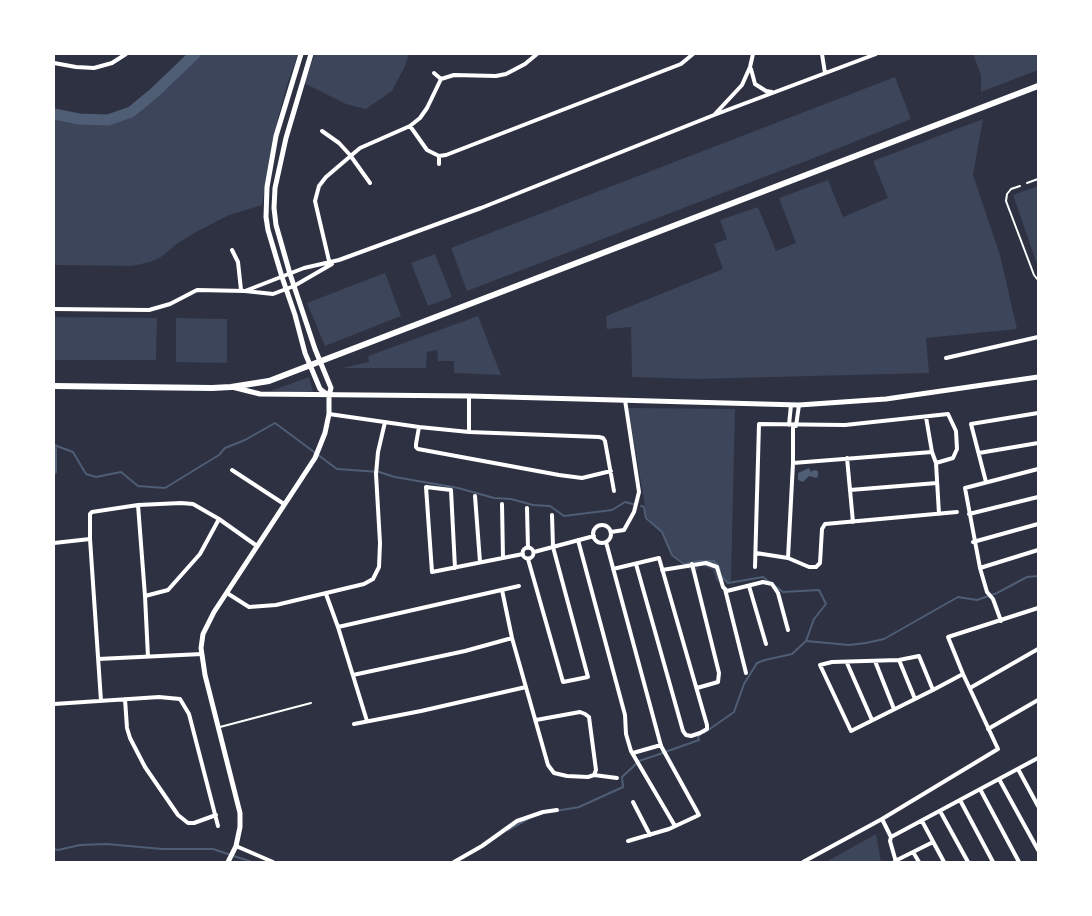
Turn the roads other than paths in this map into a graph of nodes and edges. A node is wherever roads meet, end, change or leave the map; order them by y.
1 (126, 54) edge
2 (301, 54) edge
3 (311, 54) edge
4 (537, 54) edge
5 (693, 54) edge
6 (753, 54) edge
7 (822, 54) edge
8 (876, 54) edge
9 (54, 63) edge
10 (750, 67) junction
11 (434, 73) dead end
12 (825, 73) junction
13 (441, 79) junction
14 (1038, 86) edge
15 (774, 92) junction
16 (714, 115) junction
17 (410, 126) junction
18 (322, 131) dead end
19 (350, 155) junction
20 (439, 156) junction
21 (439, 164) dead end
22 (1038, 179) edge
23 (1028, 183) dead end
24 (370, 184) dead end
25 (1020, 186) dead end
26 (232, 250) dead end
27 (330, 264) junction
28 (290, 274) junction
29 (282, 277) junction
30 (1038, 280) edge
31 (294, 286) junction
32 (286, 289) junction
33 (243, 290) junction
34 (54, 308) edge
35 (1038, 337) edge
36 (946, 358) dead end
37 (320, 362) junction
38 (310, 366) junction
39 (1038, 377) edge
40 (54, 386) edge
41 (231, 387) junction
42 (329, 395) junction
43 (469, 396) junction
44 (624, 400) junction
45 (791, 405) junction
46 (799, 405) junction
47 (1038, 413) edge
48 (329, 414) junction
49 (926, 417) junction
50 (385, 422) junction
51 (793, 426) junction
52 (419, 427) junction
53 (469, 432) junction
54 (1038, 443) edge
55 (932, 452) junction
56 (978, 453) junction
57 (847, 458) junction
58 (793, 463) junction
59 (936, 463) junction
60 (1038, 469) edge
61 (232, 470) dead end
62 (611, 471) junction
63 (986, 482) junction
64 (936, 484) junction
65 (850, 490) junction
66 (614, 491) dead end
67 (475, 496) dead end
68 (1038, 497) edge
69 (284, 504) junction
70 (502, 504) dead end
71 (138, 505) junction
72 (527, 508) dead end
73 (957, 512) dead end
74 (939, 514) junction
75 (969, 514) junction
76 (552, 515) dead end
77 (219, 519) junction
78 (853, 522) junction
79 (1038, 524) edge
80 (611, 532) junction
81 (594, 536) junction
82 (90, 539) junction
83 (578, 540) junction
84 (606, 542) junction
85 (974, 542) junction
86 (54, 543) edge
87 (257, 546) junction
88 (553, 547) junction
89 (528, 548) junction
90 (1038, 550) edge
91 (534, 552) junction
92 (756, 553) junction
93 (523, 554) junction
94 (503, 558) junction
95 (528, 558) junction
96 (788, 558) junction
97 (480, 562) junction
98 (636, 564) junction
99 (692, 564) junction
100 (755, 567) dead end
101 (455, 568) junction
102 (980, 568) junction
103 (613, 569) junction
104 (662, 570) junction
105 (519, 586) dead end
106 (749, 586) junction
107 (502, 590) junction
108 (725, 590) junction
109 (227, 593) junction
110 (326, 594) junction
111 (145, 596) junction
112 (1038, 608) edge
113 (1001, 621) junction
114 (338, 627) junction
115 (788, 630) dead end
116 (512, 638) junction
117 (766, 644) dead end
118 (1038, 649) edge
119 (202, 654) junction
120 (148, 657) junction
121 (98, 659) junction
122 (899, 660) junction
123 (875, 661) junction
124 (847, 662) junction
125 (746, 673) dead end
126 (963, 674) junction
127 (353, 675) junction
128 (526, 686) junction
129 (696, 688) junction
130 (970, 688) junction
131 (933, 690) junction
132 (915, 699) junction
133 (125, 700) junction
134 (1038, 700) edge
135 (101, 701) junction
136 (312, 703) dead end
137 (54, 704) edge
138 (894, 709) junction
139 (536, 720) junction
140 (872, 720) junction
141 (367, 721) junction
142 (354, 724) dead end
143 (219, 727) junction
144 (988, 729) junction
145 (661, 745) junction
146 (634, 753) junction
147 (1038, 758) edge
148 (1018, 769) junction
149 (594, 775) junction
150 (617, 778) dead end
151 (999, 779) junction
152 (980, 789) junction
153 (960, 800) junction
154 (633, 802) dead end
155 (1038, 806) edge
156 (557, 810) dead end
157 (940, 811) junction
158 (216, 815) junction
159 (882, 819) junction
160 (922, 821) junction
161 (218, 826) dead end
162 (676, 826) junction
163 (650, 835) junction
164 (891, 838) junction
165 (628, 841) dead end
166 (933, 842) junction
167 (236, 846) junction
168 (1038, 850) edge
169 (913, 852) junction
170 (228, 862) edge
171 (273, 862) edge
172 (454, 862) edge
173 (803, 862) edge
174 (896, 862) edge
175 (919, 862) edge
176 (944, 862) edge
177 (968, 862) edge
178 (993, 862) edge
179 (1019, 862) edge

1 - 9 street
2 - 29 main road
3 - 28 main road
4 - 13 street
5 - 20 street
6 - 10 street
7 - 12 street
8 - 12 street
10 - 15 street
10 - 16 street
11 - 13 street
12 - 15 street
13 - 17 street
14 - 37 highway
15 - 16 street
16 - 27 street
17 - 19 street
17 - 20 street
18 - 19 street
19 - 24 street
19 - 27 street
20 - 21 street
22 - 23 lane
25 - 30 lane
26 - 33 street
27 - 28 street
27 - 31 street
28 - 29 street
28 - 31 main road
29 - 32 main road
29 - 33 street
31 - 32 street
31 - 37 main road
32 - 33 street
32 - 38 main road
33 - 34 street
35 - 36 street
37 - 38 highway
37 - 42 main road
38 - 41 highway
38 - 42 main road
39 - 46 main road
40 - 41 highway
41 - 42 main road
42 - 43 main road
42 - 48 main road
43 - 44 main road
43 - 53 street
44 - 45 main road
44 - 80 street
45 - 46 main road
45 - 51 street
46 - 51 street
47 - 56 street
48 - 50 street
48 - 69 main road
49 - 51 street
49 - 55 street
49 - 59 street
50 - 52 street
50 - 110 street
51 - 58 street
51 - 92 street
52 - 53 street
52 - 62 street
53 - 62 street
54 - 56 street
55 - 57 street
55 - 59 street
56 - 63 street
57 - 58 street
57 - 65 street
58 - 96 street
59 - 64 street
60 - 63 street
61 - 69 street
62 - 66 street
63 - 75 street
64 - 65 street
64 - 74 street
65 - 78 street
67 - 97 street
68 - 75 street
69 - 87 main road
70 - 94 street
71 - 77 street
71 - 82 street
71 - 111 street
72 - 89 street
73 - 74 street
74 - 78 street
75 - 85 street
76 - 88 street
77 - 87 street
77 - 111 street
78 - 96 street
79 - 85 street
80 - 81 street
80 - 84 street
81 - 83 street
81 - 84 street
82 - 86 street
82 - 121 street
83 - 88 street
83 - 146 street
84 - 103 street
85 - 102 street
87 - 109 main road
88 - 91 street
88 - 95 street
89 - 91 street
89 - 93 street
90 - 102 street
91 - 95 street
92 - 96 street
92 - 100 street
93 - 94 street
93 - 95 street
94 - 97 street
97 - 101 street
98 - 103 street
98 - 104 street
98 - 129 street
99 - 104 street
99 - 108 street
99 - 129 street
101 - 101 street
102 - 113 street
103 - 145 street
104 - 129 street
105 - 107 street
106 - 108 street
106 - 115 street
106 - 117 street
107 - 114 street
107 - 116 street
108 - 125 street
109 - 110 street
109 - 119 main road
110 - 114 street
111 - 120 street
112 - 113 street
113 - 126 street
114 - 127 street
116 - 127 street
116 - 128 street
118 - 130 street
119 - 120 street
119 - 143 main road
120 - 121 street
121 - 135 street
122 - 123 street
122 - 131 street
122 - 132 street
123 - 124 street
123 - 138 street
124 - 140 street
124 - 140 street
126 - 130 street
126 - 131 street
127 - 141 street
128 - 139 street
128 - 141 street
130 - 144 street
131 - 132 street
132 - 138 street
133 - 135 street
133 - 158 street
133 - 158 street
134 - 144 street
135 - 137 street
136 - 143 lane
138 - 140 street
139 - 149 street
139 - 149 street
141 - 142 street
143 - 167 main road
144 - 159 street
145 - 146 street
145 - 162 street
146 - 162 street
147 - 148 street
148 - 151 street
148 - 155 street
149 - 150 street
151 - 152 street
151 - 168 street
152 - 153 street
152 - 179 street
153 - 157 street
153 - 178 street
154 - 163 street
156 - 172 street
157 - 160 street
157 - 177 street
158 - 161 street
159 - 164 street
159 - 173 street
160 - 164 street
160 - 166 street
162 - 163 street
163 - 165 street
164 - 174 street
166 - 169 street
166 - 176 street
167 - 170 main road
167 - 171 street
169 - 174 street
169 - 175 street

